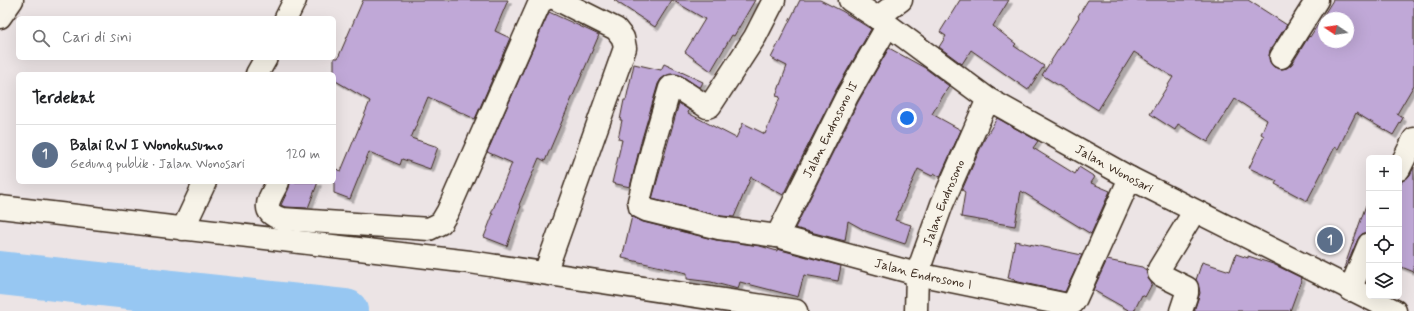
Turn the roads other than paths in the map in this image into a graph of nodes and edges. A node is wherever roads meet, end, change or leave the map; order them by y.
1 (12, 0) edge
2 (295, 0) edge
3 (544, 0) edge
4 (558, 0) edge
5 (774, 0) edge
6 (850, 0) edge
7 (901, 0) edge
8 (1317, 0) edge
9 (592, 7) edge
10 (287, 16) edge
11 (0, 17) edge
12 (882, 21) junction
13 (1281, 57) dead end
14 (265, 60) edge
15 (258, 72) edge
16 (988, 99) junction
17 (1414, 139) edge
18 (1402, 163) edge
19 (1130, 178) junction
20 (204, 184) edge
21 (277, 184) edge
22 (0, 207) edge
23 (1194, 212) junction
24 (182, 229) junction
25 (777, 236) junction
26 (1366, 251) edge
27 (546, 273) junction
28 (918, 274) junction
29 (1350, 290) junction
30 (796, 311) edge
31 (916, 311) edge
32 (1181, 311) edge
33 (1395, 311) edge

1 - 11 street
2 - 10 street
3 - 21 street
4 - 9 street
5 - 25 street, Jalan Endrosono I
6 - 12 street, Jalan Wonosari
7 - 12 street
8 - 13 street
9 - 27 street
12 - 16 street, Jalan Wonosari
12 - 25 street, Jalan Endrosono II
14 - 15 street
16 - 19 street, Jalan Wonosari
16 - 28 street, Jalan Endrosono
17 - 18 street
19 - 23 street, Jalan Wonosari
19 - 28 street, Jalan Endrosono I
20 - 24 street
22 - 24 street
23 - 29 street, Jalan Wonosari
23 - 32 street
24 - 27 street
25 - 28 street, Jalan Endrosono I
26 - 29 street
27 - 30 street
28 - 31 street, Jalan Endrosono
29 - 33 street, Jalan Wonosari

